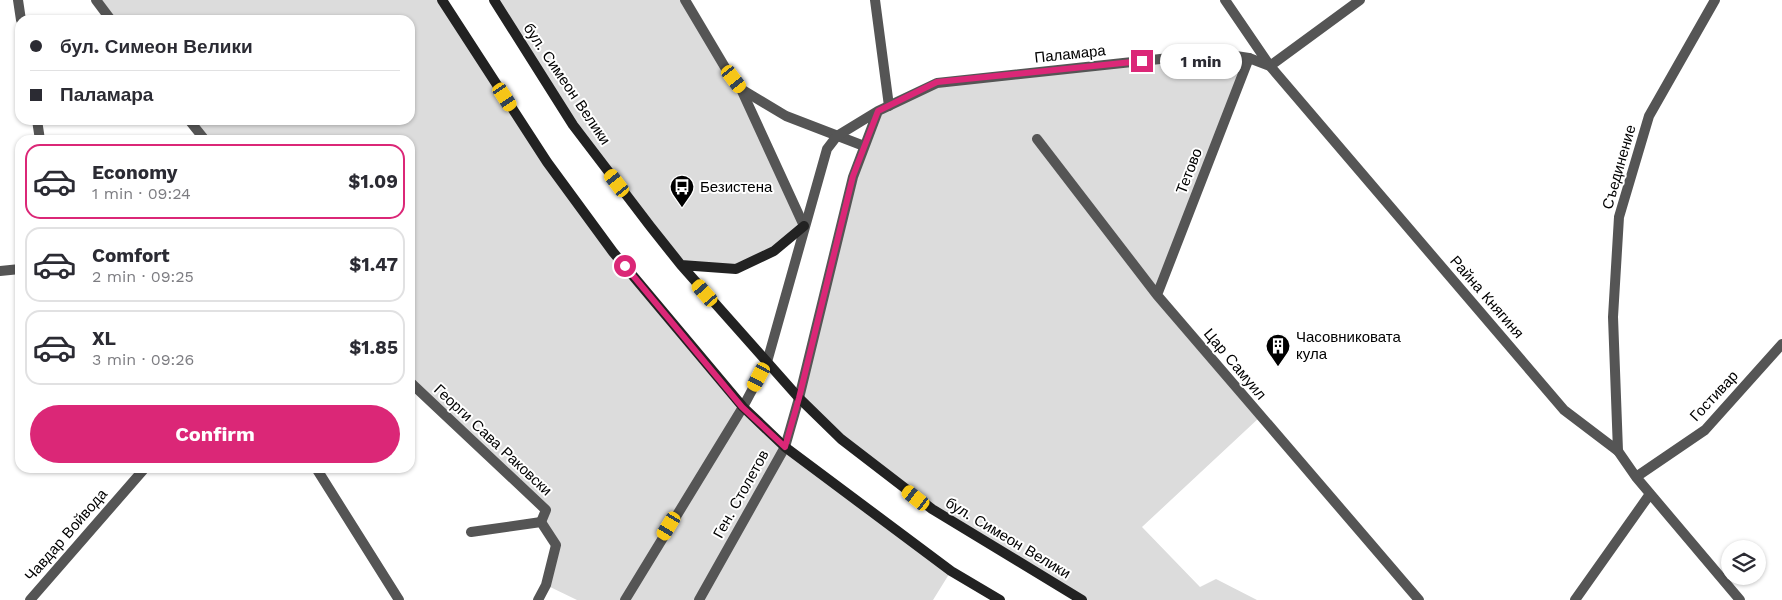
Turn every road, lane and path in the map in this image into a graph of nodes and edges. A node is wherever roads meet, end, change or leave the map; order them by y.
1 (18, 0) edge
2 (96, 0) edge
3 (442, 0) edge
4 (494, 0) edge
5 (685, 0) edge
6 (875, 0) edge
7 (1225, 0) edge
8 (1360, 0) edge
9 (1715, 0) edge
10 (20, 15) edge
11 (107, 15) edge
12 (1249, 58) junction
13 (1270, 66) junction
14 (741, 89) junction
15 (889, 106) junction
16 (878, 111) junction
17 (193, 125) edge
18 (201, 135) edge
19 (837, 136) junction
20 (1037, 139) dead end
21 (864, 146) junction
22 (804, 226) junction
23 (681, 265) junction
24 (15, 270) edge
25 (0, 271) edge
26 (1157, 295) junction
27 (1782, 344) edge
28 (767, 362) junction
29 (415, 387) edge
30 (799, 398) junction
31 (742, 407) junction
32 (785, 447) junction
33 (1618, 451) junction
34 (141, 473) edge
35 (319, 473) edge
36 (1636, 477) junction
37 (1650, 494) junction
38 (540, 522) junction
39 (471, 532) dead end
40 (30, 600) edge
41 (399, 600) edge
42 (538, 600) edge
43 (625, 600) edge
44 (699, 600) edge
45 (1000, 600) edge
46 (1082, 600) edge
47 (1419, 600) edge
48 (1575, 600) edge
49 (1740, 600) edge

1 - 10 street
2 - 11 street
3 - 31 main road
4 - 23 main road, бул. Симеон Велики
5 - 14 street
6 - 15 street
7 - 13 street, Райна Княгиня
8 - 13 street
9 - 33 street, Съединение
12 - 13 street, Паламара
12 - 15 street, Паламара
12 - 26 street, Тетово
13 - 33 street, Райна Княгиня
14 - 19 street
14 - 22 street
15 - 16 street, Паламара
16 - 19 street, Паламара
16 - 21 street, Ген. Столетов
17 - 18 street
19 - 21 street
19 - 22 street
20 - 26 street, Цар Самуил
21 - 30 street, Ген. Столетов
22 - 23 main road
22 - 28 street
23 - 28 main road, бул. Симеон Велики
24 - 25 street
26 - 47 street, Цар Самуил
27 - 36 street, Гостивар
28 - 30 main road, бул. Симеон Велики
28 - 31 street
29 - 38 street, Георги Сава Раковски
30 - 32 street, Ген. Столетов
30 - 46 main road, бул. Симеон Велики
31 - 32 main road
31 - 43 street
32 - 44 street, Ген. Столетов
32 - 45 main road
33 - 36 street, Райна Княгиня
34 - 40 street, Чавдар Войвода
35 - 41 street
36 - 37 street, Райна Княгиня
37 - 48 street
37 - 49 street, Райна Княгиня
38 - 39 street
38 - 42 street

